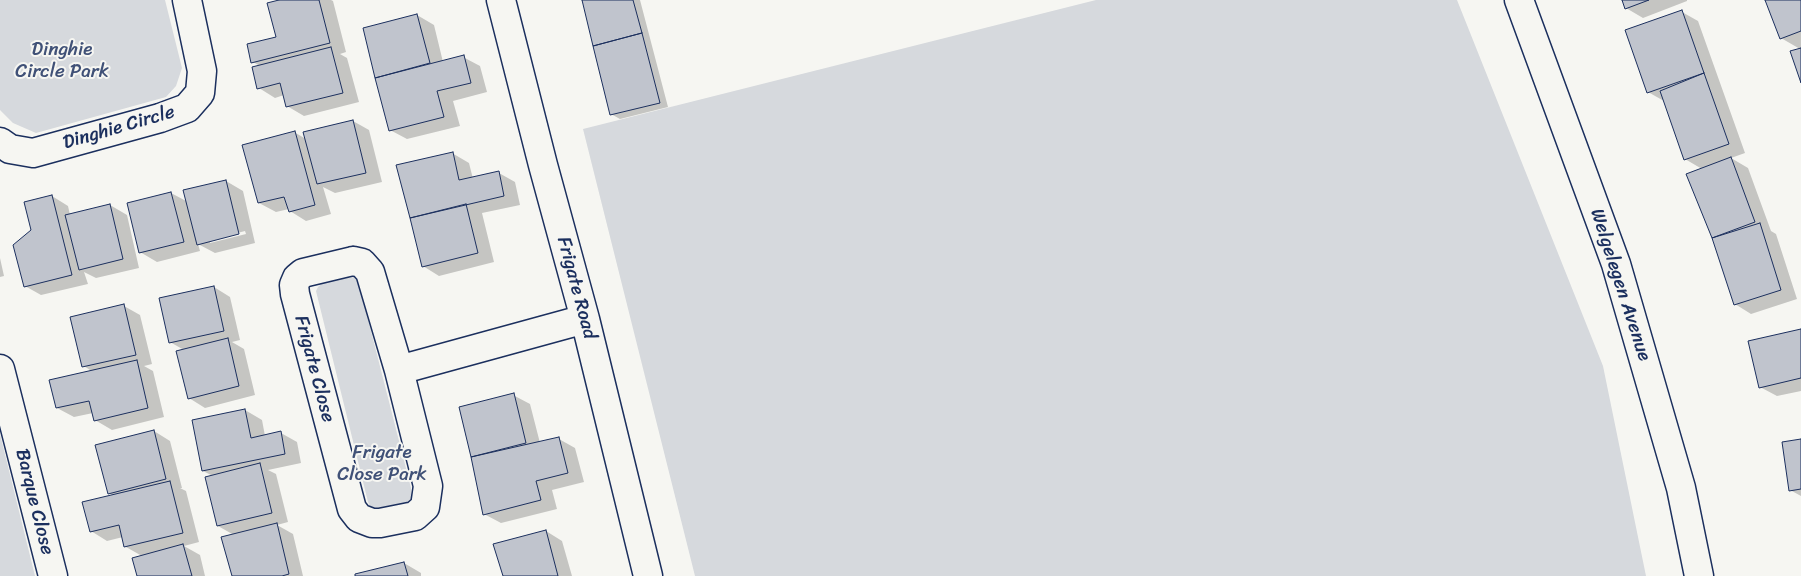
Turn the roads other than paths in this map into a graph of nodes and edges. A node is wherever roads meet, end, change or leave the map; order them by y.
1 (187, 0) edge
2 (501, 0) edge
3 (1519, 0) edge
4 (0, 142) edge
5 (584, 319) junction
6 (0, 370) edge
7 (399, 370) junction
8 (53, 576) edge
9 (648, 576) edge
10 (1700, 576) edge

1 - 4 street, Dinghie Circle
2 - 5 street, Frigate Road
3 - 10 street, Welgelegen Avenue
5 - 7 street
5 - 9 street, Frigate Road
6 - 8 street, Barque Close
7 - 7 street, Frigate Close

